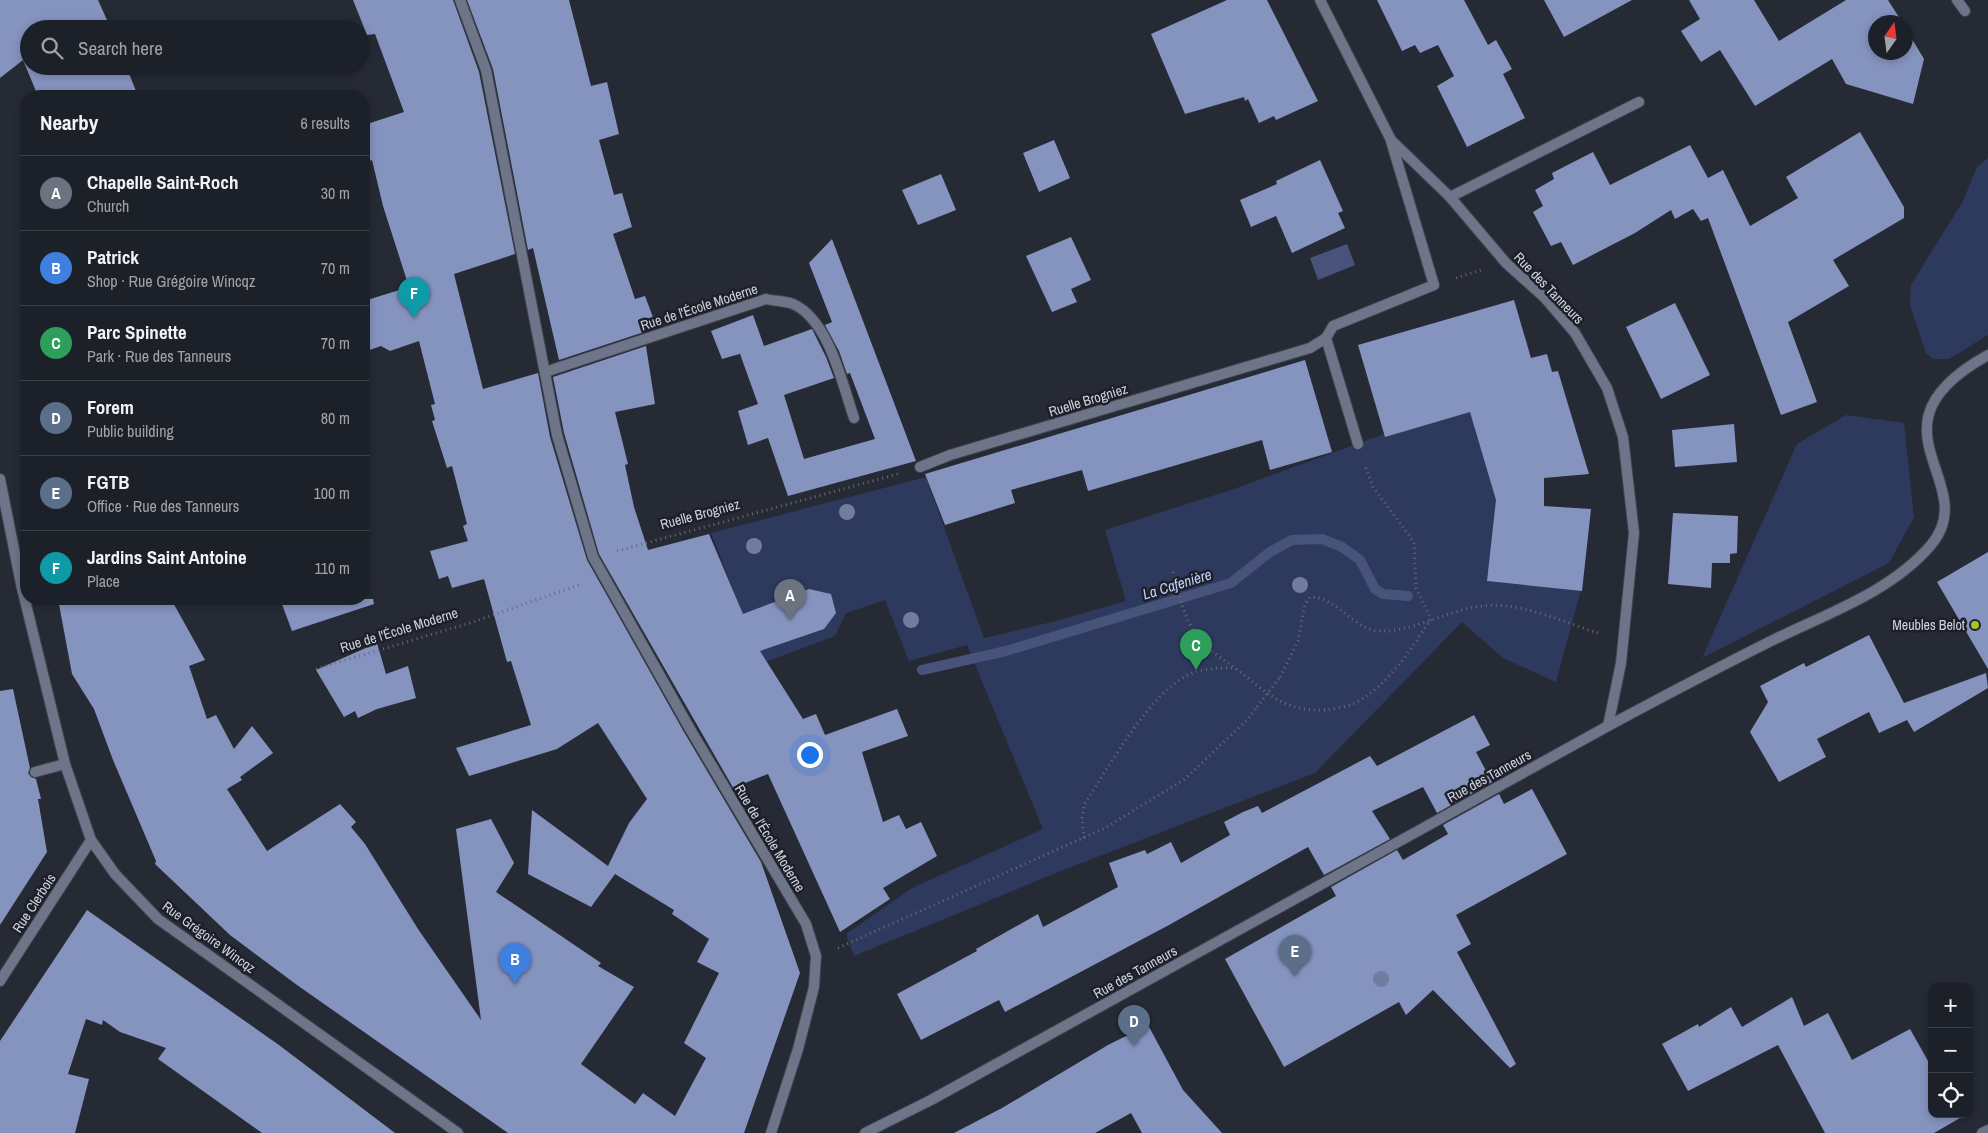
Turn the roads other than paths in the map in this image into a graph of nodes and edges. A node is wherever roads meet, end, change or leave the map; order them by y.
1 (460, 0) edge
2 (1320, 0) edge
3 (1957, 0) edge
4 (1965, 12) dead end
5 (1639, 102) dead end
6 (1391, 140) junction
7 (1450, 197) junction
8 (1326, 338) junction
9 (1988, 355) edge
10 (545, 372) junction
11 (854, 418) dead end
12 (1358, 444) road end
13 (920, 468) road end
14 (0, 479) edge
15 (20, 574) edge
16 (27, 605) edge
17 (1608, 726) junction
18 (65, 764) junction
19 (34, 772) dead end
20 (91, 840) junction
21 (0, 981) edge
22 (1988, 1130) edge
23 (458, 1133) edge
24 (771, 1133) edge
25 (865, 1133) edge
26 (1982, 1133) edge

1 - 10 street, Rue de l'École Moderne
2 - 6 street, Rue des Tanneurs
3 - 4 street
5 - 7 street
6 - 7 street, Rue des Tanneurs
6 - 8 street, Ruelle Brogniez
7 - 17 street, Rue des Tanneurs
8 - 12 street
8 - 13 street, Ruelle Brogniez
9 - 17 street
10 - 11 street, Rue de l'École Moderne
10 - 24 street, Rue de l'École Moderne
14 - 15 street, Rue Grégoire Wincqz
16 - 18 street, Rue Grégoire Wincqz
17 - 25 street, Rue des Tanneurs
18 - 19 street
18 - 20 street, Rue Grégoire Wincqz
20 - 21 street, Rue Clerbois
20 - 23 street, Rue Grégoire Wincqz
22 - 26 street

